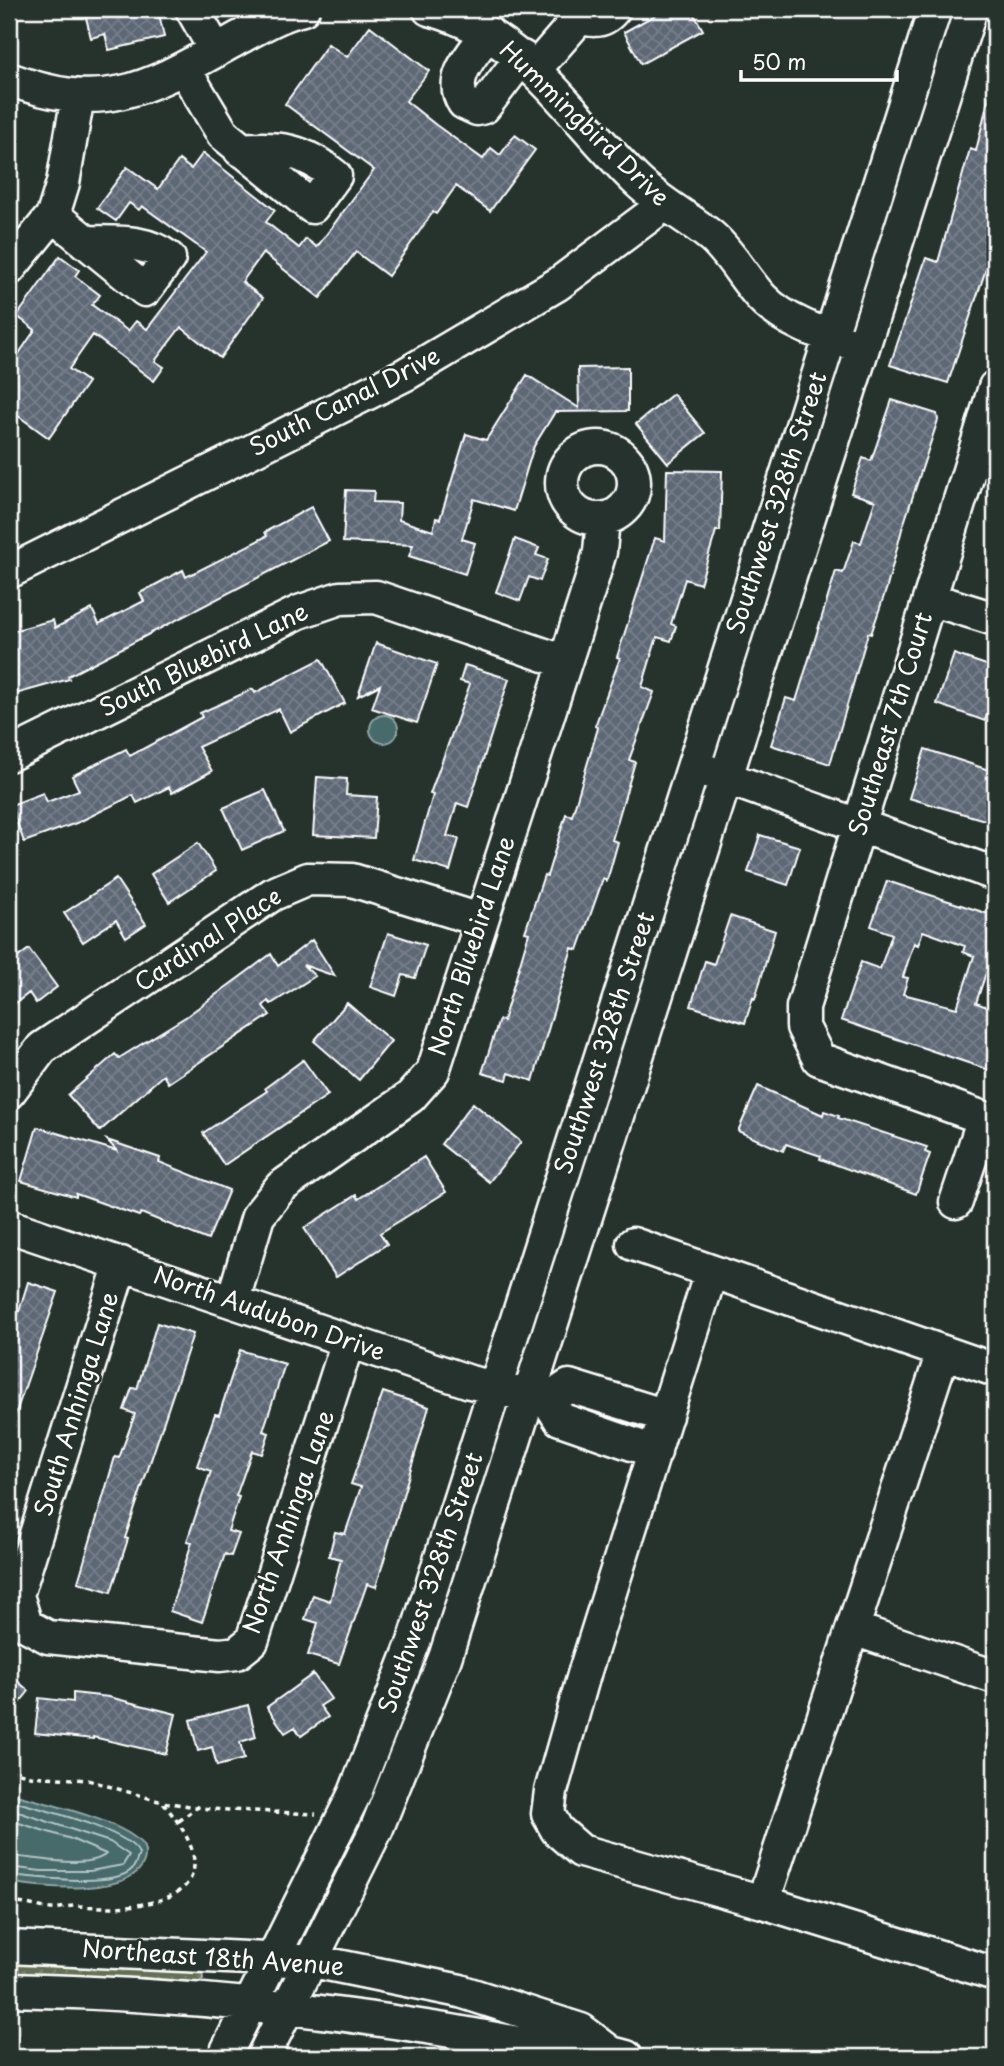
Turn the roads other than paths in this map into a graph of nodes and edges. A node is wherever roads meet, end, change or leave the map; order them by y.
1 (192, 9) edge
2 (303, 9) edge
3 (433, 9) edge
4 (614, 9) edge
5 (935, 9) edge
6 (971, 9) edge
7 (578, 12) edge
8 (488, 33) junction
9 (216, 51) junction
10 (528, 63) junction
11 (184, 69) junction
12 (9, 79) edge
13 (78, 96) junction
14 (240, 150) dead end
15 (664, 205) junction
16 (53, 215) junction
17 (85, 242) dead end
18 (9, 269) edge
19 (831, 336) junction
20 (863, 347) junction
21 (995, 387) edge
22 (603, 519) dead end
23 (9, 572) edge
24 (930, 599) junction
25 (995, 619) edge
26 (565, 662) junction
27 (9, 755) edge
28 (693, 766) junction
29 (727, 777) junction
30 (859, 827) junction
31 (995, 874) edge
32 (480, 920) junction
33 (9, 1092) edge
34 (990, 1120) edge
35 (956, 1202) dead end
36 (9, 1226) edge
37 (633, 1244) dead end
38 (121, 1263) junction
39 (711, 1272) junction
40 (233, 1300) junction
41 (348, 1341) junction
42 (943, 1352) junction
43 (995, 1370) edge
44 (496, 1387) junction
45 (539, 1398) junction
46 (666, 1416) junction
47 (655, 1452) junction
48 (26, 1625) joint
49 (854, 1629) junction
50 (995, 1676) edge
51 (763, 1902) junction
52 (9, 1947) edge
53 (274, 1959) junction
54 (313, 1961) junction
55 (388, 1974) junction
56 (995, 1974) edge
57 (9, 1990) edge
58 (250, 2004) junction
59 (288, 2006) junction
60 (374, 2020) junction
61 (619, 2055) edge
62 (224, 2057) edge
63 (263, 2057) edge

1 - 9 street
2 - 9 street
3 - 8 street, Hummingbird Drive
4 - 7 street
5 - 19 street, Southwest 328th Street
6 - 20 street, Southwest 328th Street
7 - 10 street
8 - 10 street, Hummingbird Drive
8 - 10 street
9 - 11 street
10 - 15 street, Hummingbird Drive
11 - 13 street
11 - 14 street
12 - 13 street
13 - 16 street
15 - 19 street, Hummingbird Drive
15 - 23 street, South Canal Drive
16 - 17 street
16 - 18 street
19 - 20 street, Hummingbird Drive
19 - 28 street, Southwest 328th Street
20 - 29 street, Southwest 328th Street
21 - 24 street, Southeast 7th Court
22 - 26 street, North Bluebird Lane
24 - 25 street
24 - 30 street, Southeast 7th Court
26 - 27 street, South Bluebird Lane
26 - 32 street, North Bluebird Lane
28 - 29 street
28 - 44 street, Southwest 328th Street
29 - 30 street
29 - 45 street, Southwest 328th Street
30 - 31 street
30 - 34 street, Southeast 7th Court
32 - 33 street, Cardinal Place
32 - 40 street, North Bluebird Lane
34 - 35 street
36 - 38 street, North Audubon Drive
37 - 39 street
38 - 40 street, North Audubon Drive
38 - 48 street, South Anhinga Lane
39 - 42 street
39 - 46 street
40 - 41 street, North Audubon Drive
41 - 44 street, North Audubon Drive
41 - 48 street, North Anhinga Lane
42 - 43 street
42 - 49 street
44 - 45 street, North Audubon Drive
44 - 53 street, Southwest 328th Street
45 - 46 street
45 - 47 street
45 - 54 street, Southwest 328th Street
46 - 47 street
47 - 51 street
49 - 50 street
49 - 51 street
51 - 56 street
52 - 53 street, Northeast 18th Avenue
53 - 54 street, Northeast 18th Avenue
53 - 58 street, Southwest 328th Street
54 - 55 street, Northeast 18th Avenue
54 - 59 street, Southwest 328th Street
55 - 60 street
55 - 61 street, Northeast 18th Avenue
57 - 58 street, Northeast 18th Avenue
58 - 59 street, Northeast 18th Avenue
58 - 62 street, Southwest 328th Street
59 - 60 street, Northeast 18th Avenue
59 - 63 street, Southwest 328th Street
60 - 61 street, Northeast 18th Avenue

